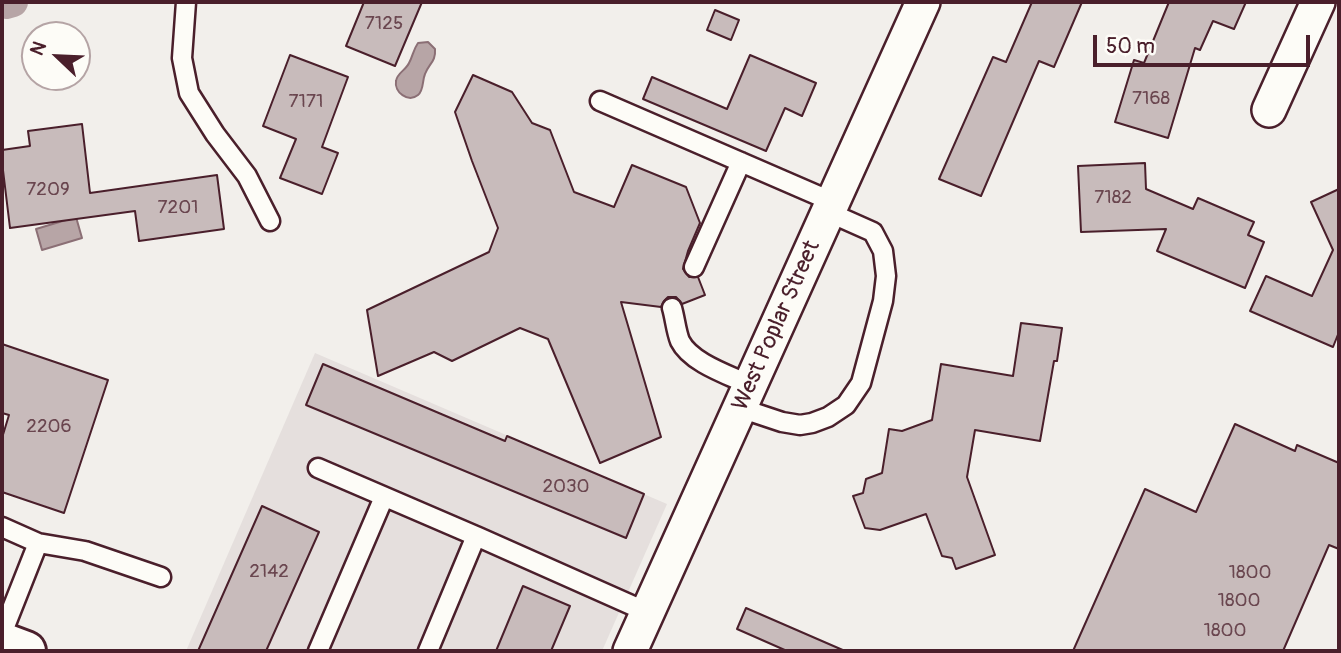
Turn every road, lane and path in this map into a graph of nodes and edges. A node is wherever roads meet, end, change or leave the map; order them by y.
1 (186, 2) edge
2 (923, 2) edge
3 (1318, 2) edge
4 (600, 101) dead end
5 (1269, 110) dead end
6 (741, 162) junction
7 (830, 207) junction
8 (270, 220) dead end
9 (694, 267) dead end
10 (672, 308) dead end
11 (745, 397) junction
12 (318, 468) dead end
13 (384, 497) junction
14 (2, 527) edge
15 (476, 536) junction
16 (38, 543) junction
17 (161, 578) dead end
18 (647, 612) junction
19 (2, 634) edge
20 (2, 642) edge
21 (26, 651) edge
22 (318, 651) edge
23 (428, 651) edge
24 (630, 651) edge

1 - 8 lane
2 - 7 street, West Poplar Street
3 - 5 street
4 - 6 lane
6 - 7 lane
6 - 9 lane
7 - 11 street, West Poplar Street
7 - 11 lane
10 - 11 lane
11 - 18 street, West Poplar Street
12 - 13 lane
13 - 15 lane
13 - 22 lane
14 - 16 lane
15 - 18 lane
15 - 23 lane
16 - 17 lane
16 - 19 lane
18 - 24 street, West Poplar Street
20 - 21 main road

